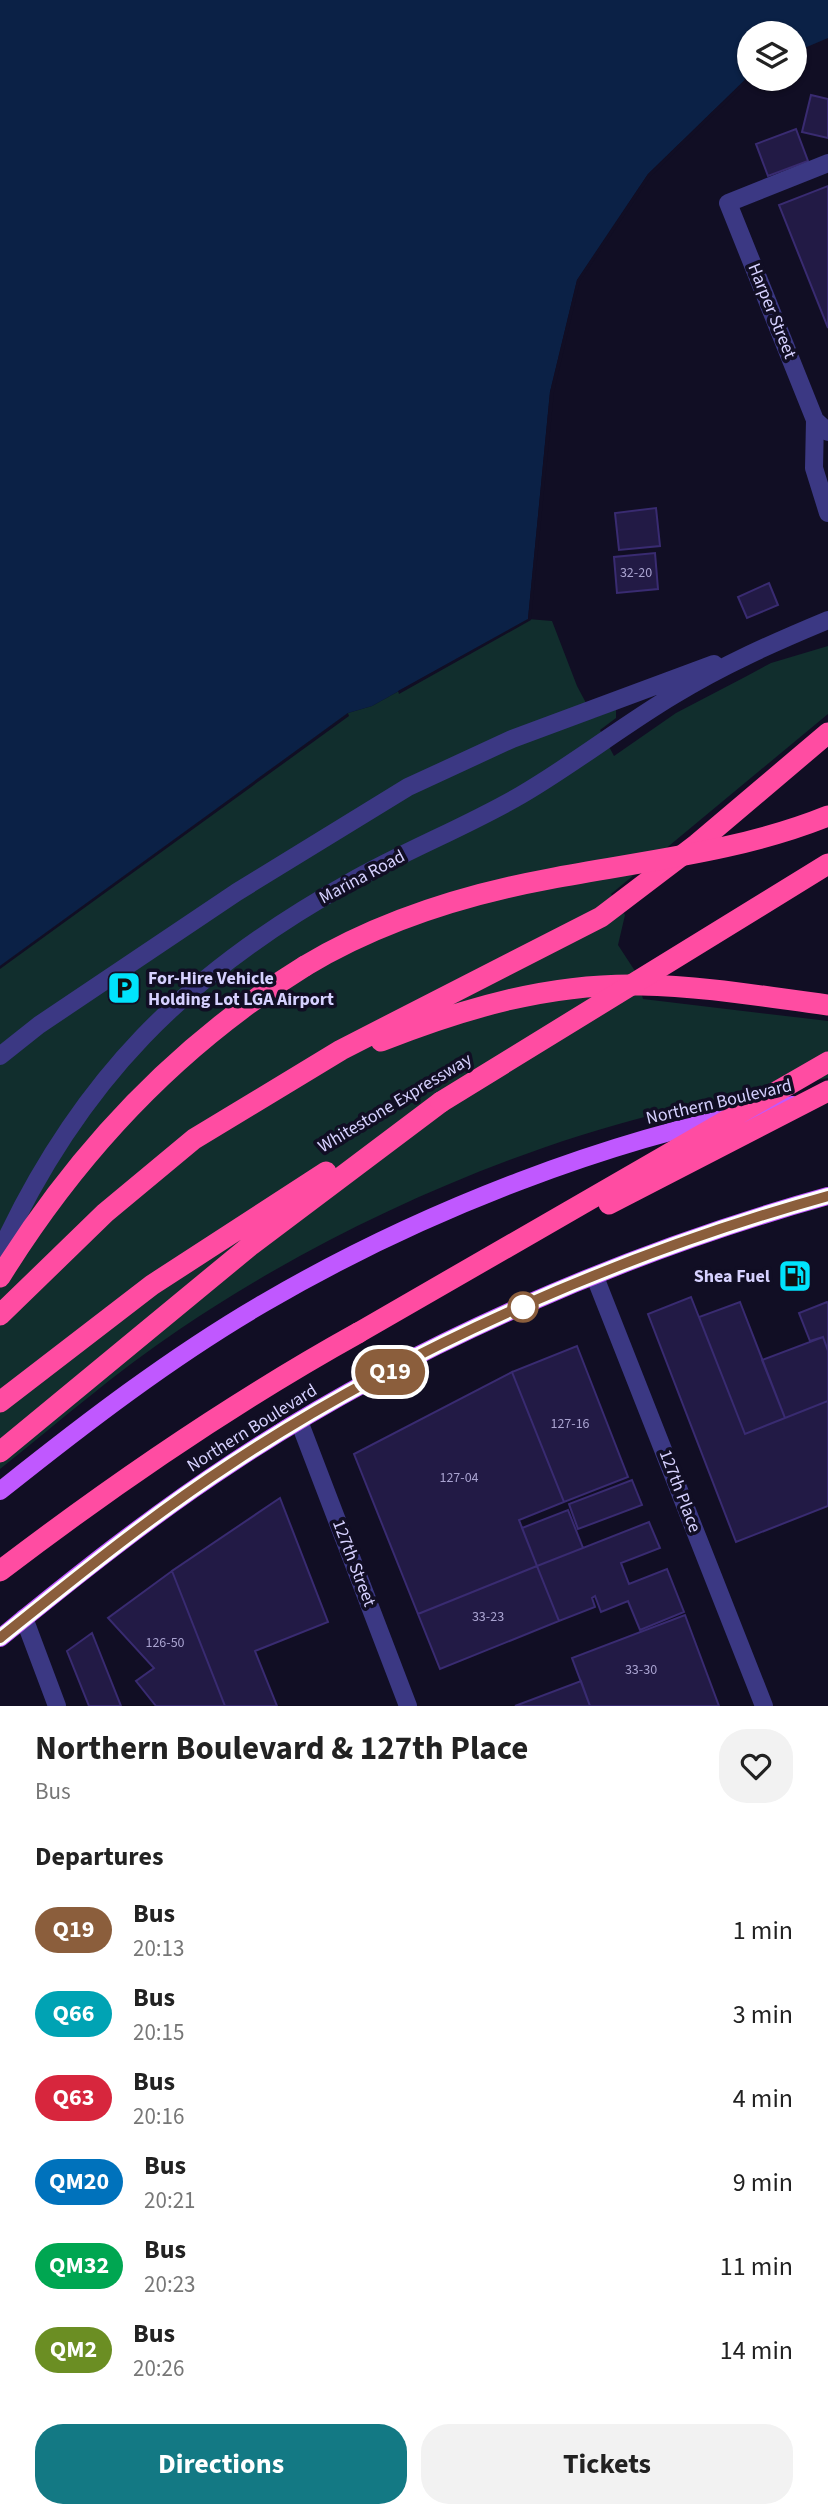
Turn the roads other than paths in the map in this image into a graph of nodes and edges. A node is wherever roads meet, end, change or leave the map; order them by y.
1 (828, 163) edge
2 (824, 422) edge
3 (828, 513) edge
4 (828, 620) edge
5 (759, 649) junction
6 (828, 733) edge
7 (828, 816) edge
8 (828, 864) edge
9 (828, 1005) edge
10 (0, 1056) edge
11 (828, 1062) edge
12 (828, 1091) edge
13 (262, 1095) junction
14 (828, 1100) edge
15 (441, 1102) junction
16 (828, 1196) edge
17 (0, 1252) edge
18 (0, 1277) edge
19 (595, 1277) junction
20 (0, 1315) edge
21 (358, 1332) junction
22 (0, 1402) edge
23 (299, 1421) junction
24 (0, 1452) edge
25 (0, 1491) edge
26 (0, 1571) edge
27 (24, 1618) junction
28 (0, 1638) edge
29 (57, 1706) edge
30 (408, 1706) edge
31 (764, 1706) edge

1 - 2 street, Harper Street
2 - 3 street, Harper Street
4 - 5 street, Marina Road
5 - 10 street
5 - 17 street, Marina Road
6 - 13 highway
7 - 18 highway, bridge
8 - 15 highway, Whitestone Expressway, bridge
9 - 13 highway
11 - 21 highway, bridge
12 - 21 highway, bridge
13 - 20 highway
14 - 25 main road, Northern Boulevard
15 - 22 highway, Whitestone Expressway
15 - 24 highway
16 - 19 main road, Northern Boulevard
19 - 23 main road, Northern Boulevard
19 - 31 street, 127th Place
21 - 26 highway
23 - 27 main road, Northern Boulevard
23 - 30 street, 127th Street
27 - 28 main road, Northern Boulevard
27 - 29 street

